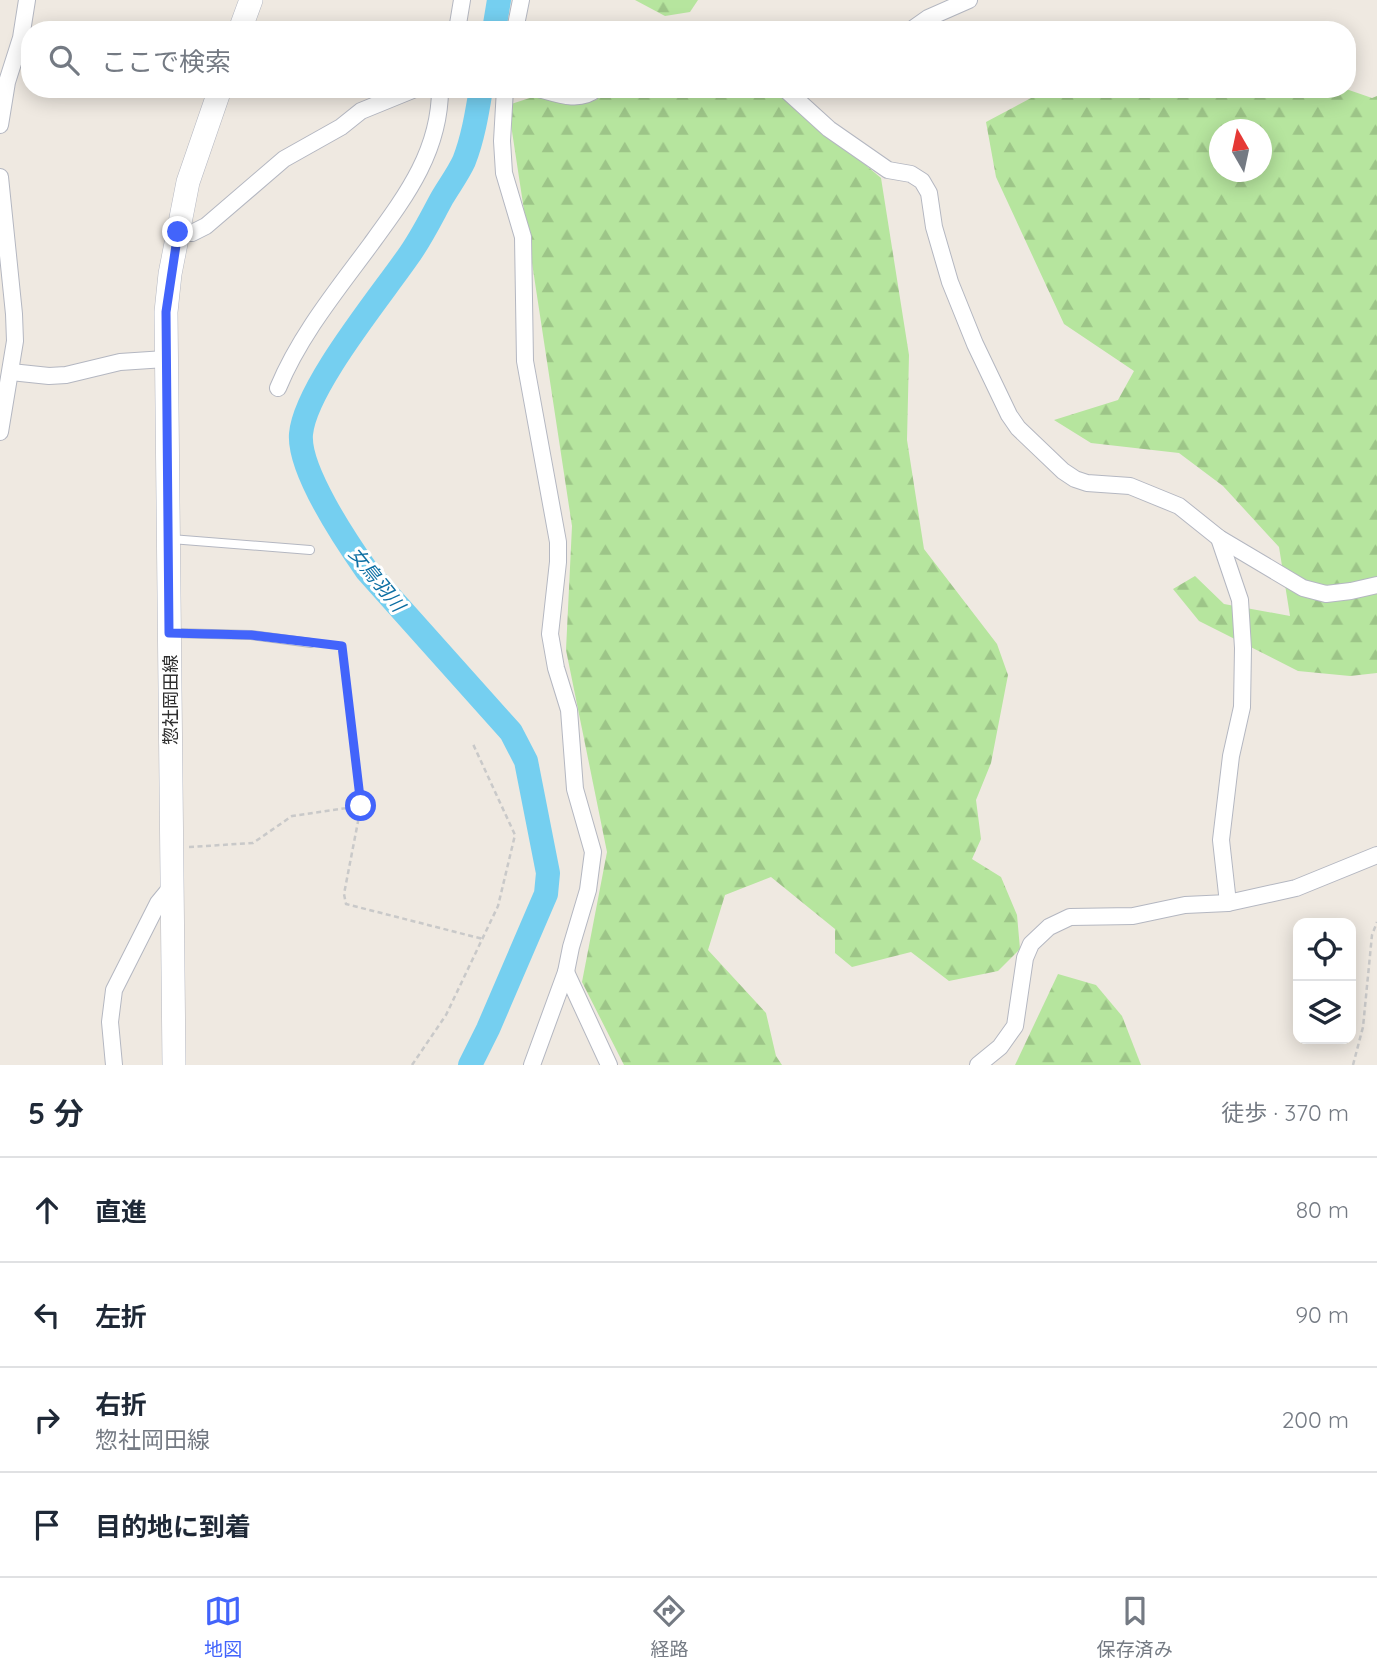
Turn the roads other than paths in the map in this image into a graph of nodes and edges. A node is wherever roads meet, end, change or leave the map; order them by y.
1 (27, 0) edge
2 (251, 0) edge
3 (462, 0) edge
4 (521, 0) edge
5 (969, 0) edge
6 (24, 21) edge
7 (243, 21) edge
8 (458, 21) edge
9 (517, 21) edge
10 (924, 21) edge
11 (21, 38) edge
12 (217, 98) edge
13 (393, 98) edge
14 (439, 98) edge
15 (504, 98) edge
16 (795, 98) edge
17 (0, 125) edge
18 (0, 177) edge
19 (178, 232) junction
20 (166, 359) junction
21 (11, 372) junction
22 (278, 388) dead end
23 (0, 424) edge
24 (0, 432) edge
25 (1219, 538) junction
26 (168, 539) junction
27 (310, 550) dead end
28 (1377, 585) edge
29 (169, 633) junction
30 (311, 643) road end
31 (1377, 855) edge
32 (172, 886) junction
33 (1228, 902) junction
34 (566, 972) junction
35 (114, 1065) edge
36 (174, 1065) edge
37 (532, 1065) edge
38 (609, 1065) edge
39 (978, 1065) edge

1 - 6 street
2 - 7 main road
3 - 8 street
4 - 9 street
5 - 10 street
11 - 17 street
12 - 19 main road, 惣社岡田線
13 - 19 street
14 - 22 street
15 - 34 street
16 - 25 street
18 - 21 street
19 - 20 main road, 惣社岡田線
20 - 21 street
20 - 26 main road, 惣社岡田線
21 - 23 street
23 - 24 street
25 - 28 street
25 - 33 street
26 - 27 lane
26 - 29 main road, 惣社岡田線
29 - 30 lane
29 - 32 main road, 惣社岡田線
31 - 33 street
32 - 35 street
32 - 36 main road, 惣社岡田線
33 - 39 street
34 - 37 street
34 - 38 street

